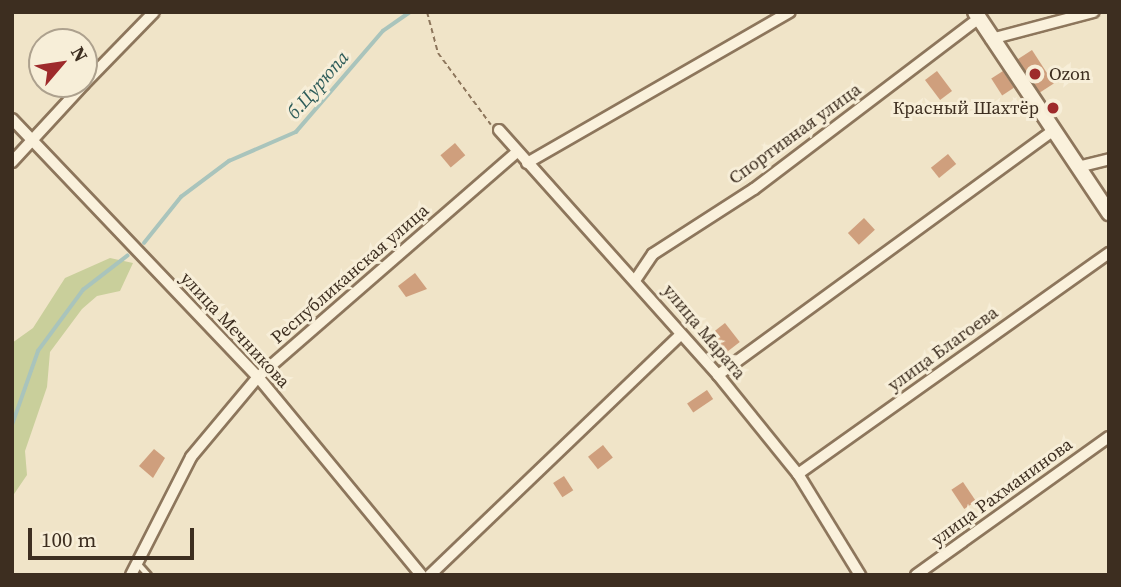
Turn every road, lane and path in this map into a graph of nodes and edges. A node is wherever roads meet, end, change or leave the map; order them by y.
1 (154, 12) edge
2 (427, 12) edge
3 (790, 12) edge
4 (1093, 12) edge
5 (976, 16) edge
6 (991, 39) junction
7 (98, 70) edge
8 (70, 98) edge
9 (12, 119) edge
10 (499, 130) joint
11 (1052, 131) junction
12 (29, 140) junction
13 (517, 152) junction
14 (1109, 159) edge
15 (12, 162) edge
16 (527, 163) junction
17 (1078, 167) junction
18 (1109, 213) edge
19 (1109, 253) edge
20 (636, 279) junction
21 (680, 335) junction
22 (718, 374) junction
23 (258, 377) junction
24 (1109, 437) edge
25 (798, 474) junction
26 (138, 564) junction
27 (131, 575) edge
28 (148, 575) edge
29 (421, 575) edge
30 (430, 575) edge
31 (860, 575) edge
32 (916, 575) edge

1 - 7 street
2 - 10 path
3 - 16 street
4 - 6 street
5 - 6 street
5 - 20 street, Спортивная улица
6 - 11 street
8 - 12 street
9 - 12 street, улица Мечникова
10 - 13 street, улица Марата
11 - 17 street
11 - 22 street
12 - 15 street
12 - 23 street, улица Мечникова
13 - 16 street, улица Марата
13 - 23 street, Республиканская улица
14 - 17 street
16 - 20 street, улица Марата
17 - 18 street
19 - 25 street, улица Благоева
20 - 21 street, улица Марата
21 - 22 street, улица Марата
21 - 30 street
22 - 25 street, улица Марата
23 - 26 street, Республиканская улица
23 - 29 street, улица Мечникова
24 - 32 street, улица Рахманинова
25 - 31 street, улица Марата
26 - 27 street, Республиканская улица
26 - 28 lane

